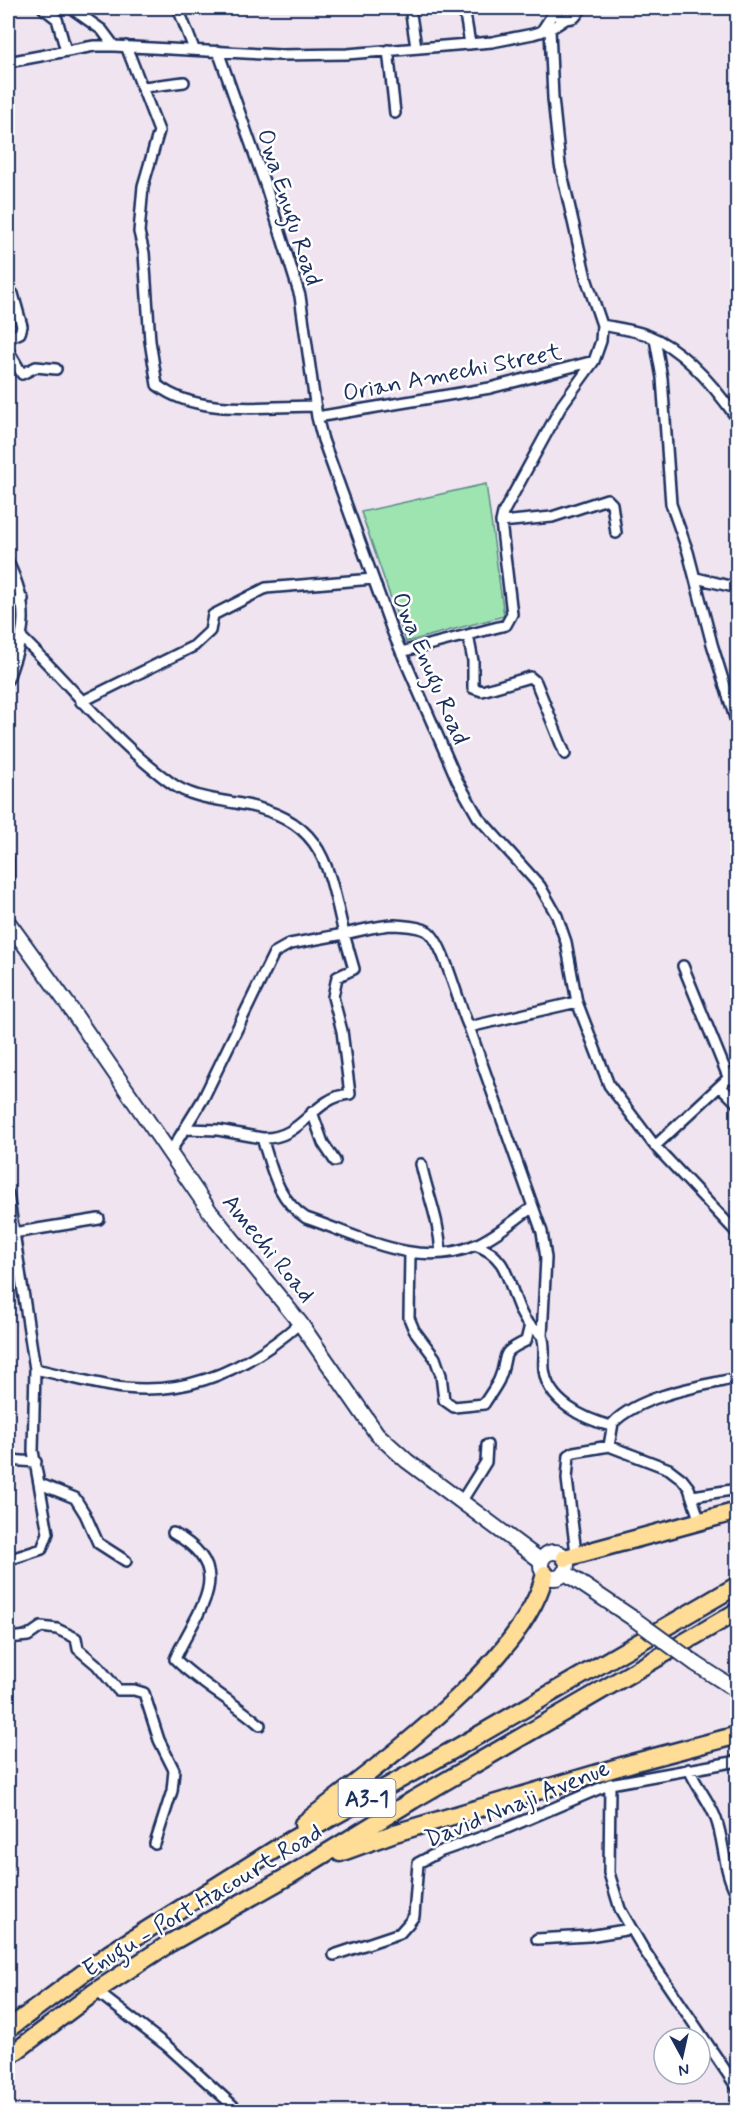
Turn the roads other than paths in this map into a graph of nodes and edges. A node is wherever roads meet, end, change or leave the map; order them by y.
1 (43, 8) edge
2 (71, 8) edge
3 (178, 8) edge
4 (410, 8) edge
5 (464, 8) edge
6 (584, 8) edge
7 (554, 10) edge
8 (566, 19) junction
9 (546, 31) junction
10 (470, 44) junction
11 (114, 46) junction
12 (126, 46) junction
13 (416, 47) junction
14 (194, 49) junction
15 (388, 50) junction
16 (66, 51) junction
17 (218, 51) junction
18 (8, 62) edge
19 (184, 82) dead end
20 (144, 87) junction
21 (395, 113) dead end
22 (8, 295) edge
23 (602, 325) junction
24 (8, 338) edge
25 (655, 339) junction
26 (8, 350) edge
27 (594, 361) junction
28 (56, 369) dead end
29 (316, 406) junction
30 (317, 417) junction
31 (738, 420) edge
32 (501, 522) junction
33 (616, 533) dead end
34 (8, 562) edge
35 (696, 578) junction
36 (372, 579) junction
37 (738, 588) edge
38 (23, 599) junction
39 (8, 604) edge
40 (468, 635) junction
41 (21, 637) junction
42 (401, 652) junction
43 (8, 678) edge
44 (81, 702) junction
45 (738, 728) edge
46 (565, 754) dead end
47 (8, 859) edge
48 (8, 901) edge
49 (9, 930) edge
50 (344, 934) junction
51 (683, 966) dead end
52 (577, 1002) junction
53 (469, 1027) junction
54 (738, 1069) edge
55 (729, 1079) junction
56 (721, 1087) junction
57 (738, 1104) edge
58 (312, 1112) junction
59 (187, 1129) junction
60 (262, 1137) junction
61 (655, 1146) junction
62 (169, 1154) junction
63 (335, 1161) dead end
64 (421, 1164) dead end
65 (8, 1194) edge
66 (533, 1207) junction
67 (99, 1219) dead end
68 (13, 1233) junction
69 (738, 1233) edge
70 (475, 1245) junction
71 (410, 1253) junction
72 (441, 1253) junction
73 (300, 1323) junction
74 (530, 1325) junction
75 (542, 1336) junction
76 (35, 1369) junction
77 (728, 1380) dead end
78 (611, 1426) junction
79 (487, 1445) dead end
80 (609, 1446) junction
81 (8, 1460) edge
82 (36, 1462) junction
83 (40, 1484) junction
84 (738, 1489) edge
85 (693, 1496) junction
86 (461, 1502) junction
87 (738, 1511) edge
88 (700, 1522) junction
89 (173, 1533) dead end
90 (8, 1560) edge
91 (126, 1561) dead end
92 (569, 1561) junction
93 (543, 1567) junction
94 (738, 1585) edge
95 (738, 1611) edge
96 (8, 1638) edge
97 (738, 1690) edge
98 (260, 1725) dead end
99 (738, 1735) edge
100 (738, 1761) edge
101 (688, 1769) junction
102 (610, 1784) junction
103 (155, 1844) dead end
104 (282, 1845) junction
105 (292, 1874) junction
106 (738, 1896) edge
107 (631, 1929) junction
108 (537, 1939) dead end
109 (334, 1955) dead end
110 (96, 1991) junction
111 (8, 2029) edge
112 (8, 2057) edge
113 (738, 2089) edge
114 (240, 2112) edge

1 - 16 street
2 - 11 street
3 - 14 street
4 - 13 street
5 - 10 street
6 - 8 street
7 - 8 street
7 - 9 street
8 - 9 street
9 - 10 street
9 - 23 street, Orian Amechi Street
10 - 13 street
11 - 12 street
11 - 16 street
12 - 14 street
12 - 20 street
13 - 15 street
14 - 17 street
15 - 17 street
15 - 21 street
16 - 18 street
17 - 29 street, Owa Enugu Road
19 - 20 street
20 - 29 street
22 - 24 street
23 - 25 street
23 - 27 street, Orian Amechi Street
25 - 31 street
25 - 35 street
26 - 28 street
27 - 30 street, Orian Amechi Street
27 - 32 street, Orian Amechi Street
29 - 30 street, Owa Enugu Road
30 - 36 street, Owa Enugu Road
32 - 33 street
32 - 40 street, Orian Amechi Street
34 - 38 street
35 - 37 street
35 - 45 street
36 - 42 street, Owa Enugu Road
36 - 44 street
38 - 39 street
38 - 41 street
40 - 42 street, Orian Amechi Street
40 - 46 street
41 - 43 street
41 - 44 street
42 - 52 street, Owa Enugu Road
44 - 50 street
47 - 48 street
49 - 62 main road, Amechi Road
50 - 53 street
50 - 58 street
50 - 59 street
51 - 55 street
52 - 53 street
52 - 61 street, Owa Enugu Road
53 - 66 street
54 - 55 street
55 - 56 street
56 - 57 street
56 - 61 street
58 - 60 street
58 - 63 street
59 - 60 street
59 - 62 street
60 - 71 street
61 - 69 street, Owa Enugu Road
62 - 73 main road, Amechi Road
64 - 72 street
65 - 68 street
66 - 70 street
66 - 75 street
67 - 68 street
68 - 76 street
70 - 72 street
70 - 74 street
71 - 72 street
71 - 74 street
73 - 76 street
73 - 86 main road, Amechi Road
74 - 75 street
75 - 78 street
76 - 82 street
77 - 78 street
78 - 80 street
79 - 86 street
80 - 85 street
80 - 92 street
81 - 82 street
82 - 83 street
83 - 90 street
83 - 91 street
84 - 85 street
85 - 88 street
86 - 93 main road, Amechi Road
87 - 88 highway
88 - 92 highway
89 - 98 street
92 - 93 main road
92 - 93 main road
92 - 97 main road, bridge
93 - 104 highway
94 - 104 highway, A3-1
95 - 105 highway, Enugu - Port Hacourt Road
96 - 103 street
99 - 105 highway
100 - 101 street, David Nnaji Avenue
101 - 102 street, David Nnaji Avenue
101 - 106 street
102 - 107 street
102 - 109 street, David Nnaji Avenue
104 - 111 highway, A3-1
105 - 110 highway, Enugu - Port Hacourt Road
107 - 108 street
107 - 113 street
110 - 112 highway, Enugu - Port Hacourt Road
110 - 114 street

